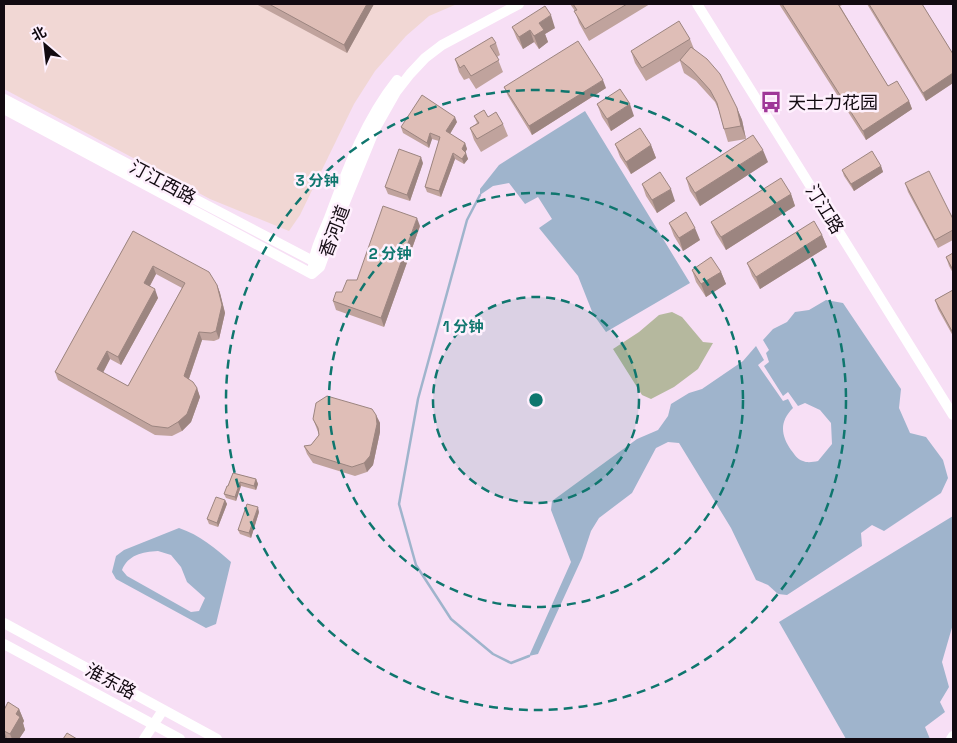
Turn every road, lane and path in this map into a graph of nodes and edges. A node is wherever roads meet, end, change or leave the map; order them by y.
1 (505, 4) edge
2 (519, 4) edge
3 (697, 4) edge
4 (703, 4) edge
5 (4, 99) edge
6 (4, 109) edge
7 (315, 268) junction
8 (953, 402) edge
9 (953, 415) edge
10 (4, 623) edge
11 (4, 644) edge
12 (163, 710) junction
13 (153, 725) junction
14 (953, 736) edge
15 (144, 739) edge
16 (180, 739) edge
17 (217, 739) edge
18 (951, 739) edge

1 - 7 street, 香河道
2 - 7 street, 香河道
3 - 9 street, 汀江路
4 - 8 street, 汀江路
5 - 7 street, 汀江西路
6 - 7 street, 汀江西路
10 - 12 street, 淮东路
11 - 13 street, 淮东路
12 - 13 street
12 - 17 street, 淮东路
13 - 15 street
13 - 16 street, 淮东路
14 - 18 street

